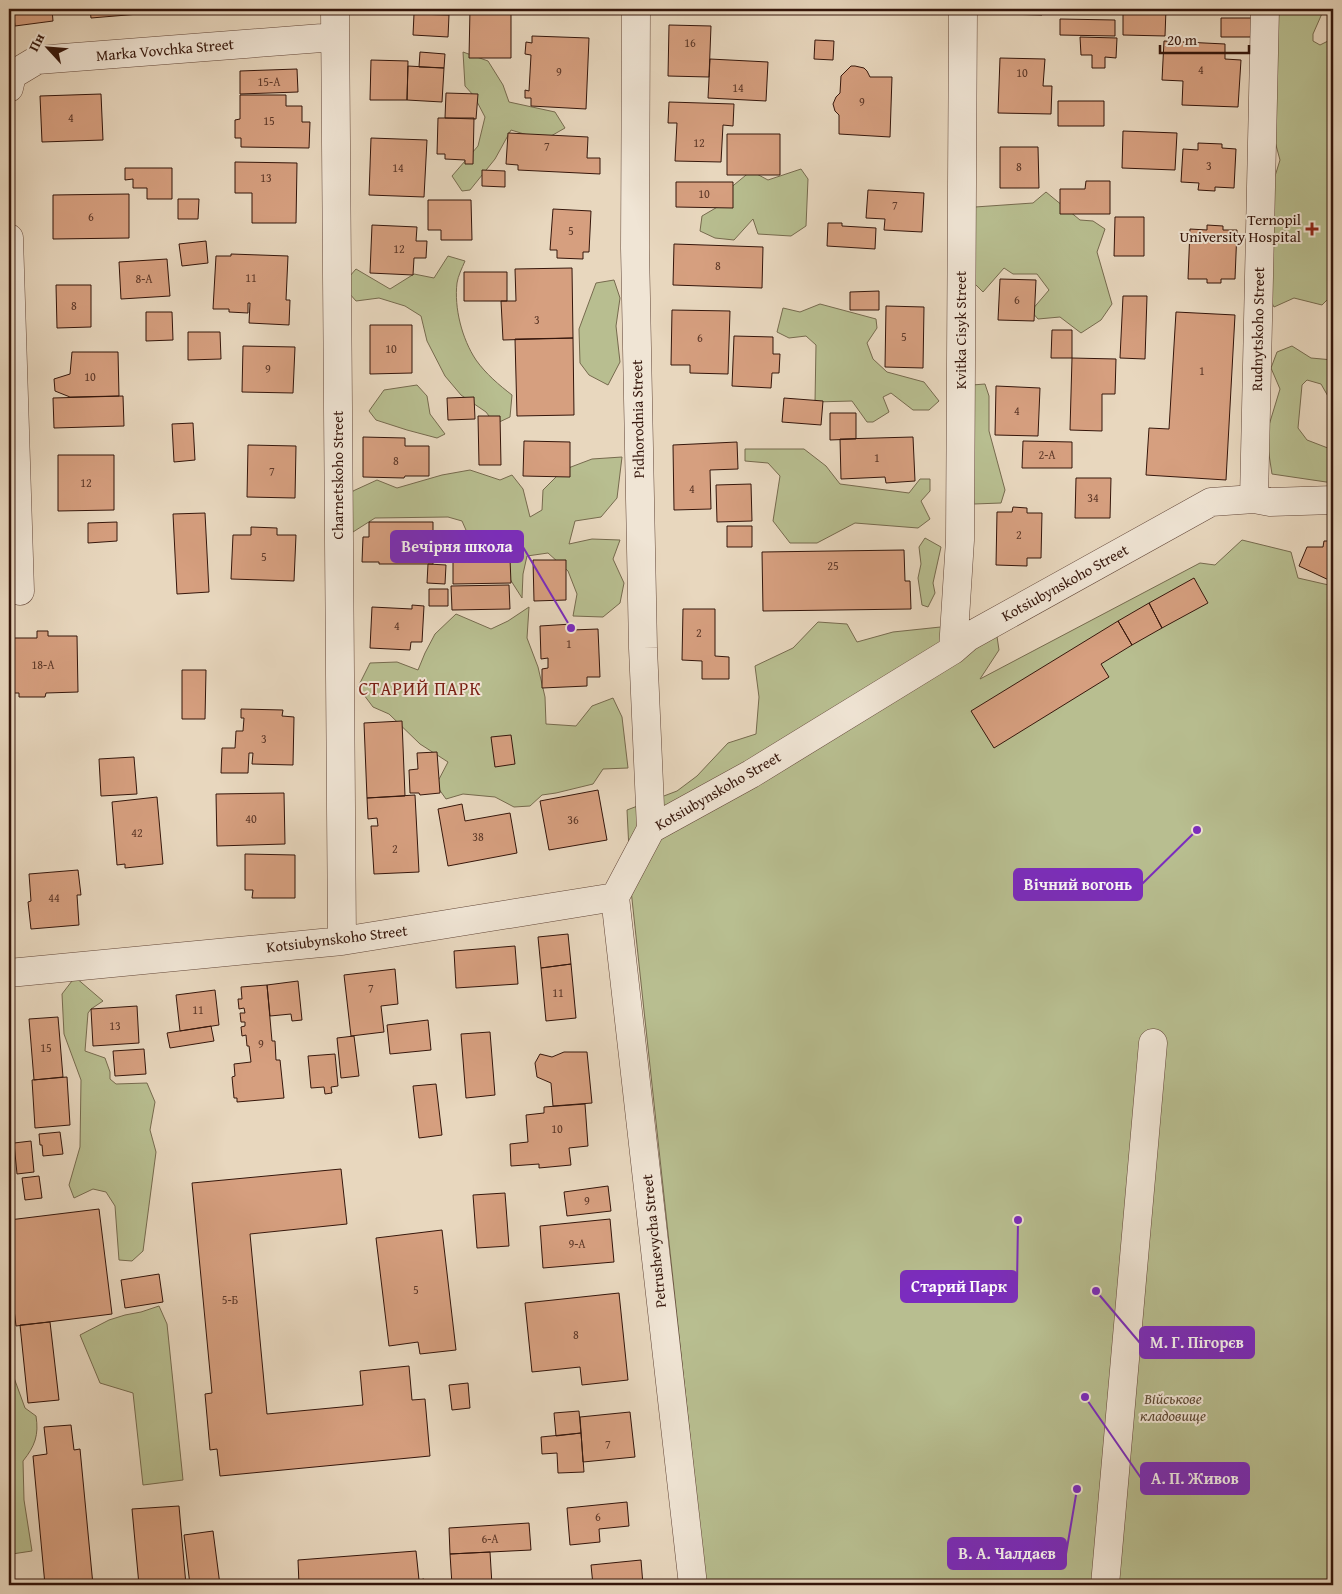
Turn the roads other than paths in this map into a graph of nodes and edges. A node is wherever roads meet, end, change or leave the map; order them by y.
1 (335, 9) edge
2 (636, 9) edge
3 (963, 9) edge
4 (1265, 9) edge
5 (335, 37) junction
6 (9, 88) edge
7 (9, 238) edge
8 (1254, 499) junction
9 (1333, 500) edge
10 (20, 591) dead end
11 (953, 650) junction
12 (650, 829) junction
13 (615, 897) junction
14 (342, 941) junction
15 (9, 973) edge
16 (1153, 1043) dead end
17 (693, 1585) edge
18 (1105, 1585) edge

1 - 5 street, Charnetskoho Street
2 - 12 street, Pidhorodnia Street
3 - 11 street, Kvitka Cisyk Street
4 - 8 street, Rudnytskoho Street
5 - 6 street, Marka Vovchka Street
5 - 14 street, Charnetskoho Street
7 - 10 street
8 - 9 street, Kotsiubynskoho Street
8 - 11 street, Kotsiubynskoho Street
11 - 12 street, Kotsiubynskoho Street
12 - 13 street, Kotsiubynskoho Street
13 - 14 street, Kotsiubynskoho Street
13 - 17 street, Petrushevycha Street
14 - 15 street, Kotsiubynskoho Street
16 - 18 street

